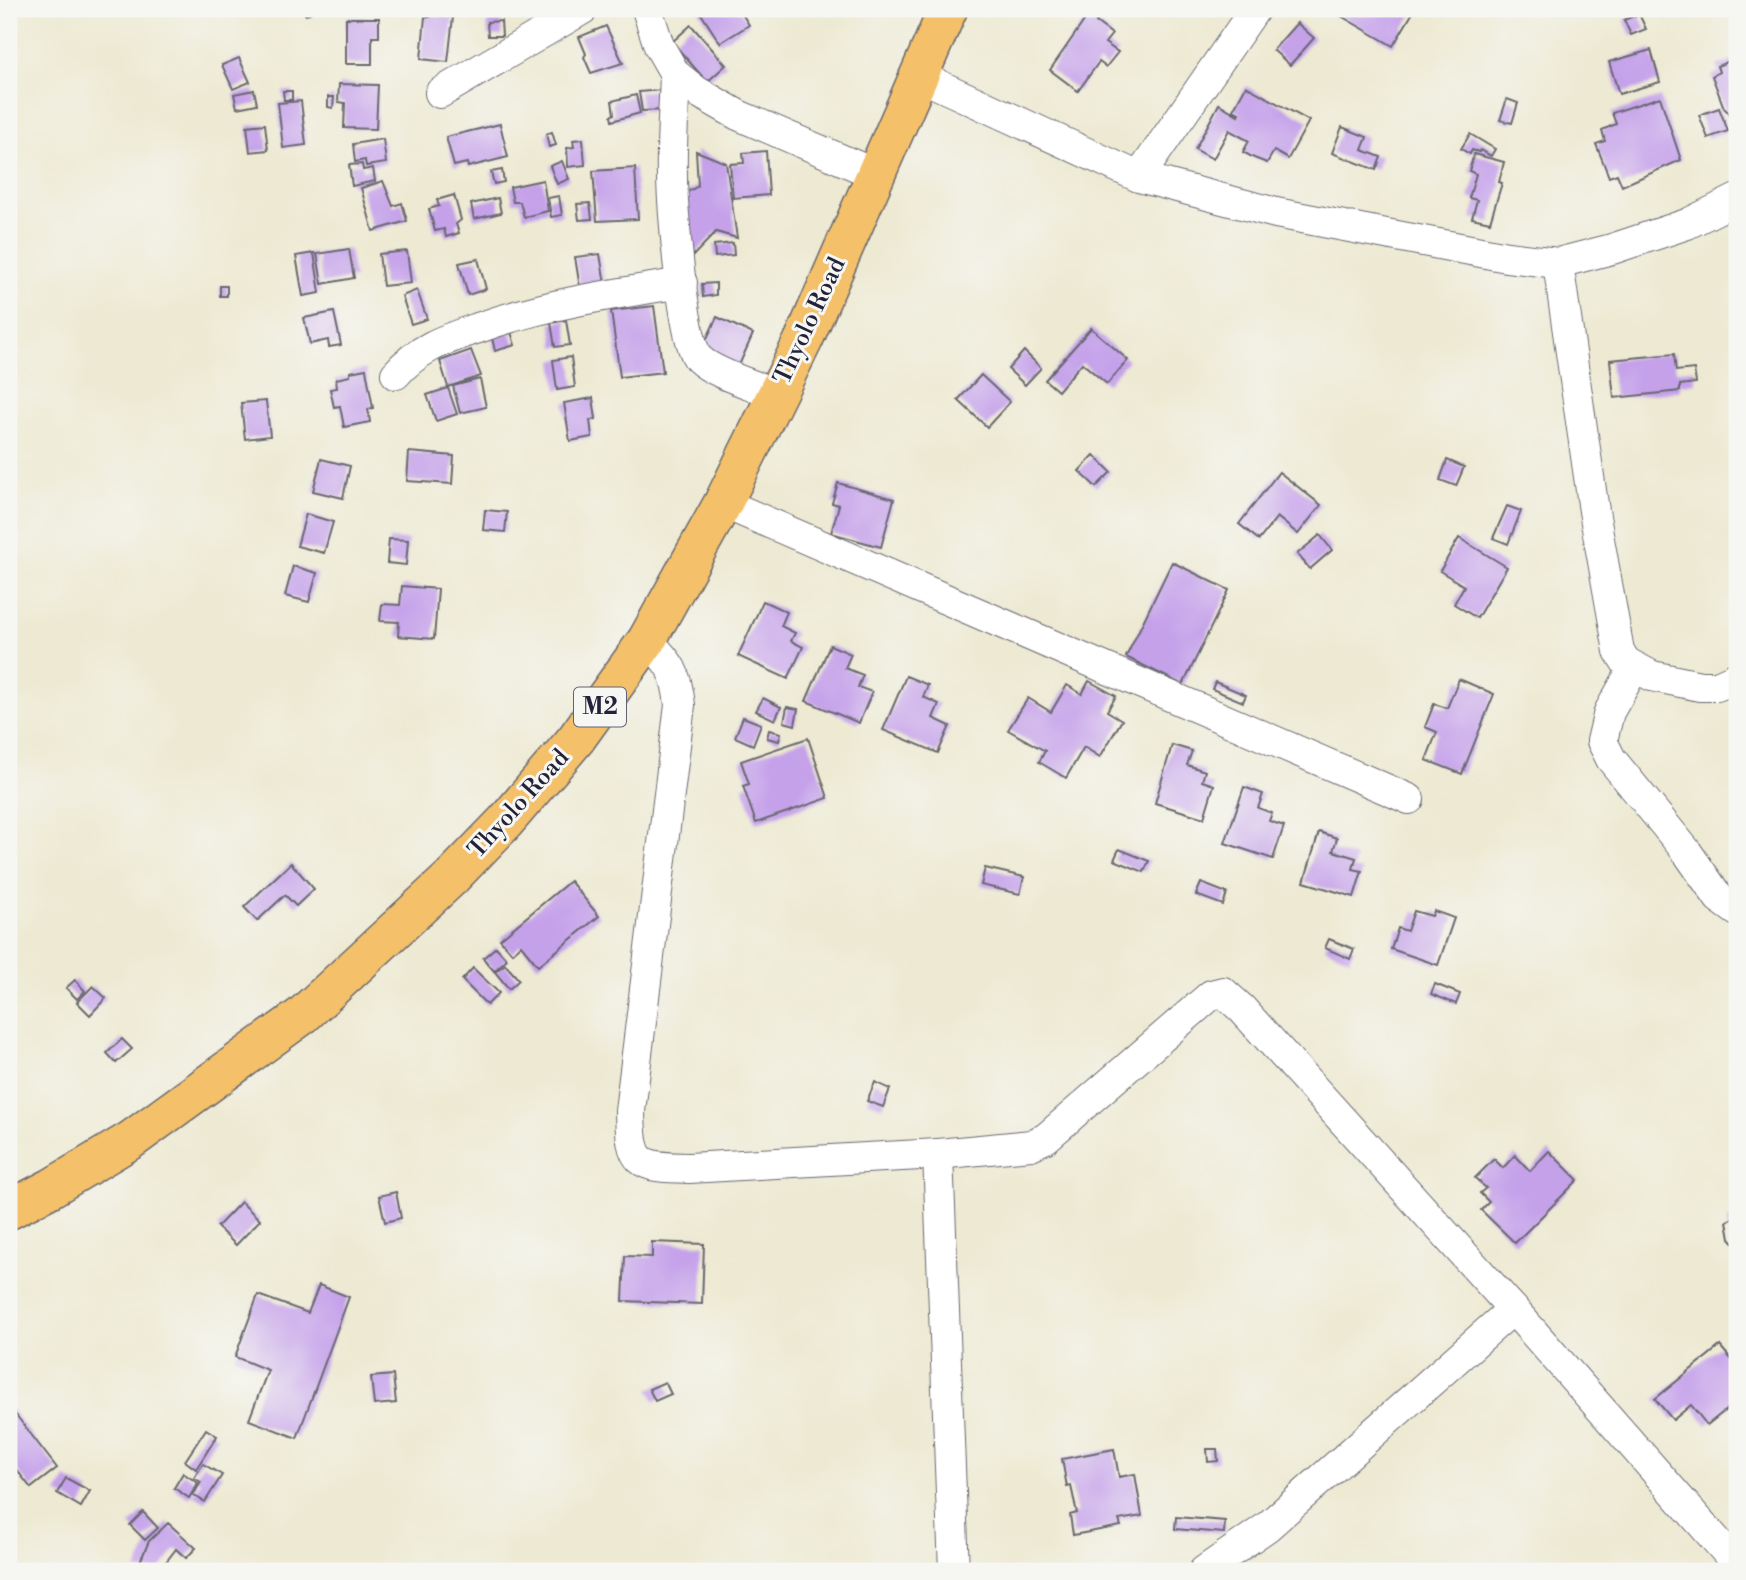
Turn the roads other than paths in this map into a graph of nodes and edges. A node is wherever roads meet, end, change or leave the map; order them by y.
1 (583, 9) edge
2 (646, 9) edge
3 (948, 9) edge
4 (1255, 9) edge
5 (675, 74) junction
6 (919, 76) junction
7 (440, 93) dead end
8 (875, 174) junction
9 (1139, 177) junction
10 (1737, 199) edge
11 (1558, 263) junction
12 (682, 283) junction
13 (396, 374) dead end
14 (776, 394) junction
15 (723, 503) junction
16 (647, 640) junction
17 (1634, 668) junction
18 (1737, 677) edge
19 (1409, 799) dead end
20 (1737, 911) edge
21 (938, 1154) junction
22 (9, 1210) edge
23 (1513, 1309) junction
24 (1737, 1563) edge
25 (954, 1571) edge
26 (1204, 1571) edge

1 - 7 street
2 - 5 street
3 - 6 highway, Thyolo Road / M2
4 - 9 street
5 - 8 street
5 - 12 street
6 - 8 highway, Thyolo Road / M2
6 - 9 street
8 - 14 highway, Thyolo Road / M2
9 - 11 street
10 - 11 street
11 - 17 street
12 - 13 street
12 - 14 street
14 - 15 highway, Thyolo Road / M2
15 - 16 highway, Thyolo Road / M2
15 - 19 street
16 - 21 street
16 - 22 highway, Thyolo Road / M2
17 - 18 street
17 - 20 street
21 - 23 street
21 - 25 street
23 - 24 street
23 - 26 street

